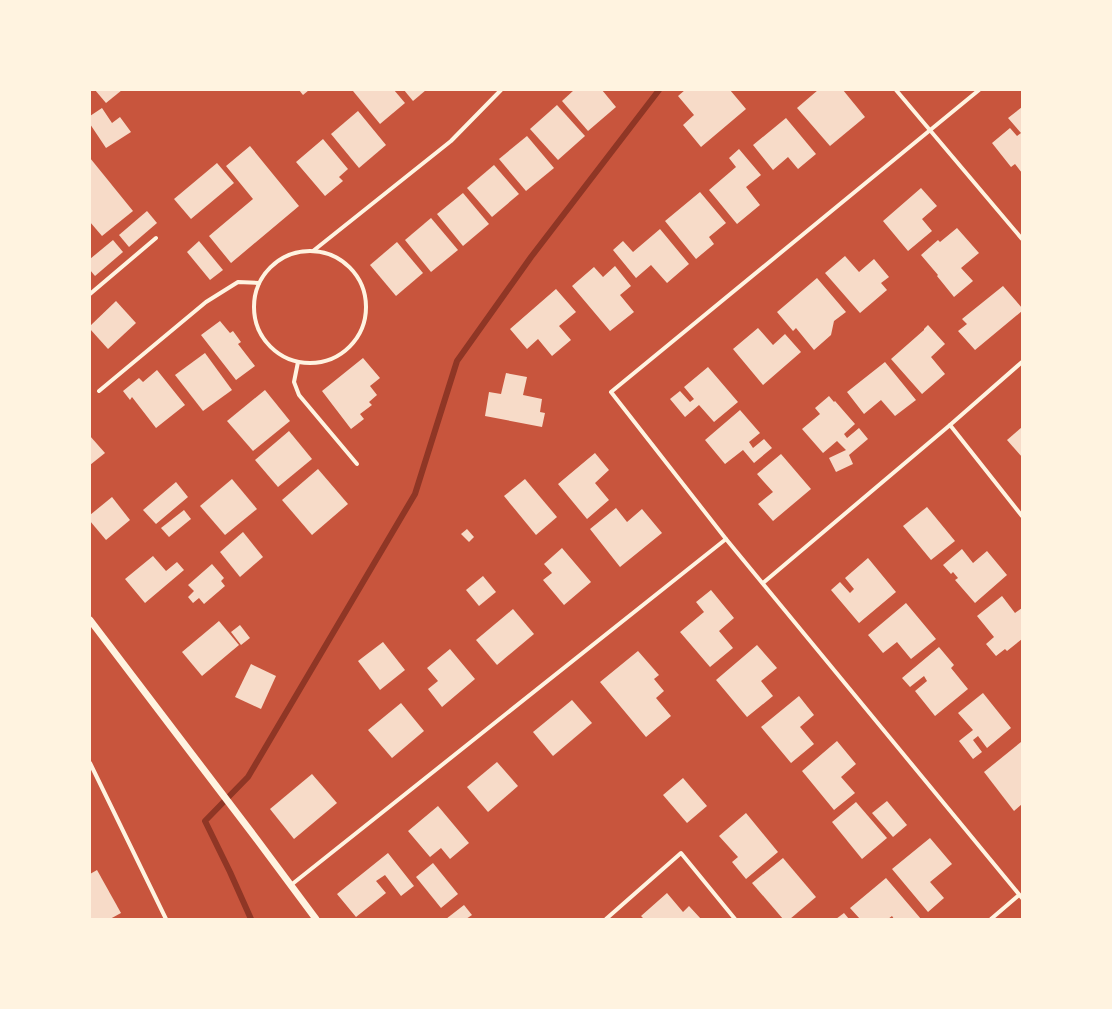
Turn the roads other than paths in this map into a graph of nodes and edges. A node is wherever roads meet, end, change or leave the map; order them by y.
1 (501, 90) edge
2 (896, 90) edge
3 (979, 90) edge
4 (930, 130) junction
5 (156, 238) dead end
6 (1022, 239) edge
7 (313, 251) junction
8 (259, 283) junction
9 (90, 294) edge
10 (298, 362) junction
11 (1022, 362) edge
12 (99, 391) dead end
13 (950, 425) junction
14 (357, 464) dead end
15 (1022, 516) edge
16 (726, 539) junction
17 (763, 584) junction
18 (90, 620) edge
19 (90, 763) edge
20 (290, 885) junction
21 (1021, 896) edge
22 (166, 919) edge
23 (316, 919) edge
24 (606, 919) edge
25 (735, 919) edge
26 (991, 919) edge

1 - 7 street
2 - 4 street
3 - 4 street
4 - 6 street
4 - 16 street
5 - 9 street
7 - 8 street
7 - 10 street
8 - 10 street
8 - 12 street
10 - 14 street
11 - 13 street
13 - 15 street
13 - 17 street
16 - 17 street
16 - 20 street
17 - 21 street
18 - 20 street
19 - 22 street
20 - 23 street
21 - 26 street
24 - 25 street

